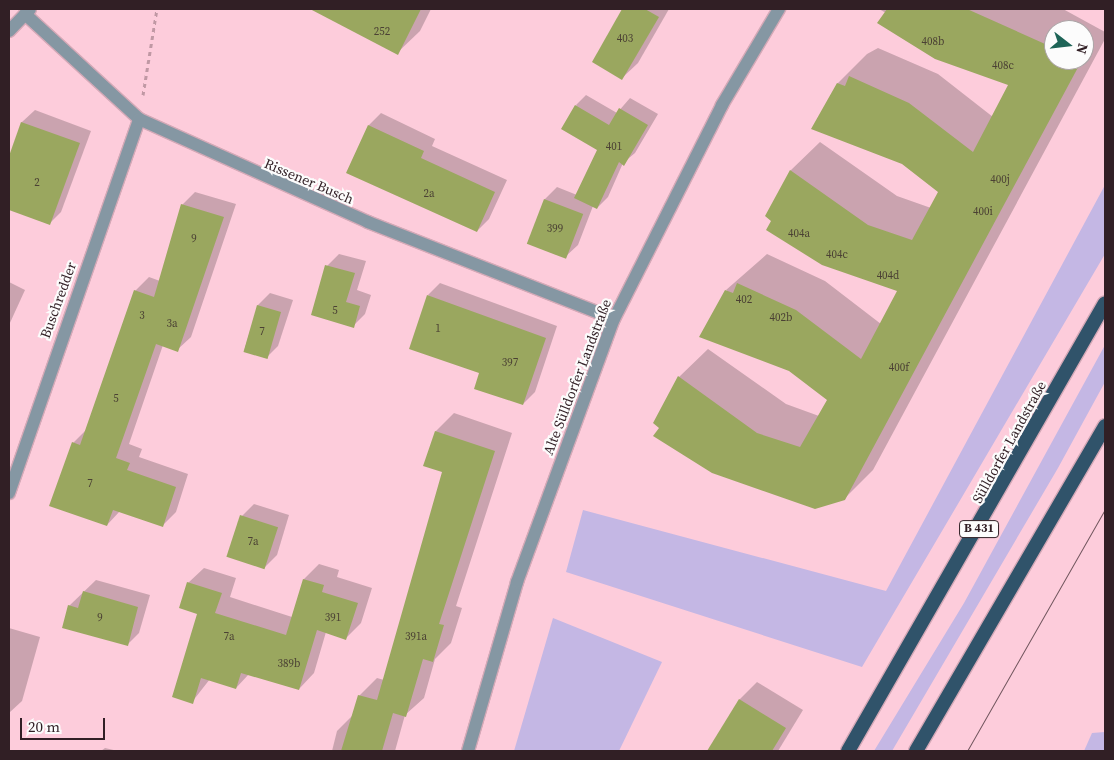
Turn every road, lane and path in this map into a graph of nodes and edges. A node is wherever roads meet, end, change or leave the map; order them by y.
1 (157, 9) edge
2 (779, 9) edge
3 (28, 12) edge
4 (9, 31) edge
5 (139, 119) junction
6 (1105, 303) edge
7 (614, 319) junction
8 (1105, 426) edge
9 (9, 493) edge
10 (468, 751) edge
11 (848, 751) edge
12 (916, 751) edge

1 - 5 path
2 - 7 street, Alte Sülldorfer Landstraße
3 - 4 street
3 - 5 street, Rissener Busch
5 - 7 street, Rissener Busch
5 - 9 street, Buschredder
6 - 11 highway, Sülldorfer Landstraße / B 431
7 - 10 street, Alte Sülldorfer Landstraße
8 - 12 highway

